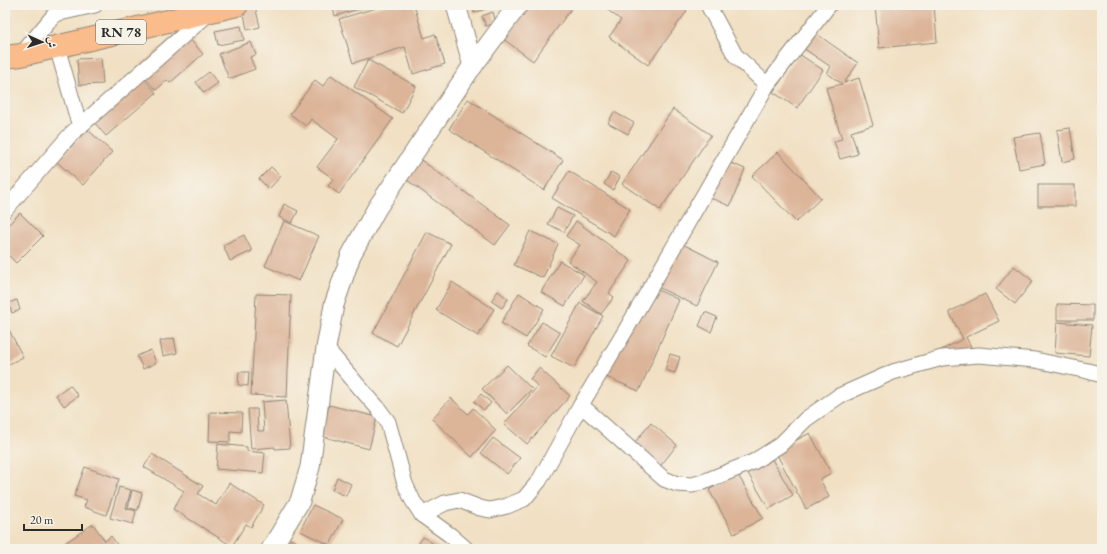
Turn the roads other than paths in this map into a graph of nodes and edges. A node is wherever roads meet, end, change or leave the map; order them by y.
1 (95, 5) edge
2 (237, 5) edge
3 (456, 5) edge
4 (518, 5) edge
5 (708, 5) edge
6 (829, 5) edge
7 (213, 10) junction
8 (57, 47) junction
9 (13, 56) edge
10 (473, 66) junction
11 (767, 85) junction
12 (80, 127) junction
13 (5, 210) edge
14 (326, 348) junction
15 (1102, 375) edge
16 (581, 405) junction
17 (422, 515) junction
18 (271, 549) edge
19 (466, 549) edge

1 - 9 street
2 - 7 main road, RN 78
3 - 10 street
4 - 10 street
5 - 11 street
6 - 11 street
7 - 8 main road, RN 78
7 - 12 street
8 - 9 main road, RN 78
8 - 12 street
10 - 14 street
11 - 16 street
12 - 13 street
14 - 17 street
14 - 18 street
15 - 16 street
16 - 17 street
17 - 19 street

